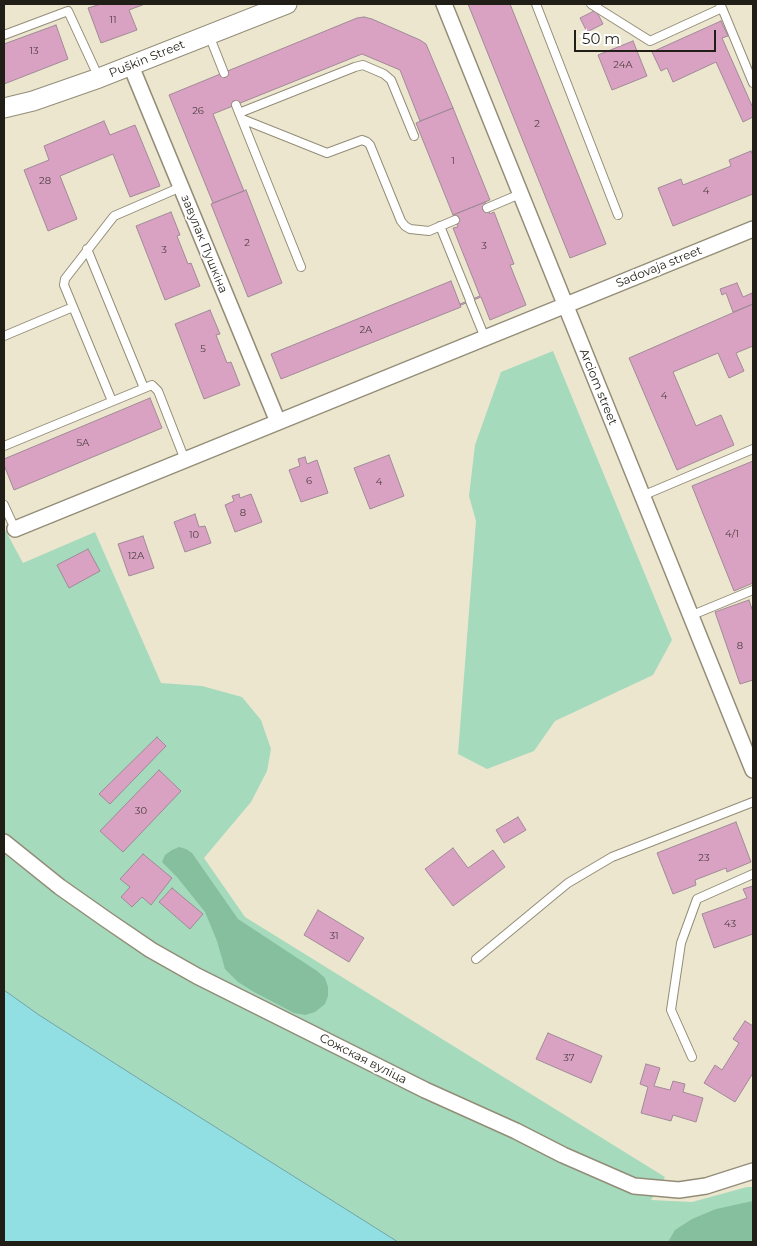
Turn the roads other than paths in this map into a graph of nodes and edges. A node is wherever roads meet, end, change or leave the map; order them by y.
1 (287, 4) edge
2 (444, 4) edge
3 (536, 4) edge
4 (591, 4) edge
5 (721, 6) edge
6 (67, 7) edge
7 (4, 35) edge
8 (209, 35) junction
9 (131, 66) junction
10 (224, 73) dead end
11 (99, 78) junction
12 (753, 83) edge
13 (4, 108) edge
14 (239, 112) junction
15 (414, 136) dead end
16 (181, 187) junction
17 (520, 194) junction
18 (487, 208) dead end
19 (618, 215) dead end
20 (455, 220) dead end
21 (440, 226) junction
22 (753, 229) edge
23 (87, 249) junction
24 (301, 267) dead end
25 (565, 305) junction
26 (73, 307) junction
27 (4, 336) edge
28 (485, 338) junction
29 (144, 388) junction
30 (112, 401) junction
31 (278, 422) junction
32 (4, 446) edge
33 (753, 448) edge
34 (185, 460) junction
35 (642, 496) junction
36 (4, 505) edge
37 (15, 529) joint
38 (753, 590) edge
39 (690, 616) junction
40 (753, 770) edge
41 (753, 802) edge
42 (4, 842) edge
43 (753, 874) edge
44 (476, 959) dead end
45 (692, 1057) dead end
46 (753, 1170) edge

1 - 8 street, Puškin Street
2 - 17 street, Arciom street
3 - 19 lane
4 - 5 lane
5 - 12 lane
6 - 7 lane
6 - 11 lane
8 - 9 street, Puškin Street
8 - 10 lane
9 - 11 street, Puškin Street
9 - 16 street, завулак Пушкіна
11 - 13 street, Puškin Street
14 - 15 lane
14 - 21 lane
14 - 24 lane
16 - 23 lane
16 - 31 street, завулак Пушкіна
17 - 18 lane
17 - 25 street, Arciom street
20 - 21 lane
21 - 28 lane
22 - 25 street, Sadovaja street
23 - 26 lane
23 - 29 lane
25 - 28 street
25 - 35 street, Arciom street
26 - 27 lane
26 - 30 lane
28 - 31 street
29 - 30 lane
29 - 34 lane
30 - 32 lane
31 - 34 street
33 - 35 lane
34 - 37 street
35 - 39 street, Arciom street
36 - 37 lane
38 - 39 lane
39 - 40 street, Arciom street
41 - 44 lane
42 - 46 street, Сожская вуліца
43 - 45 lane

